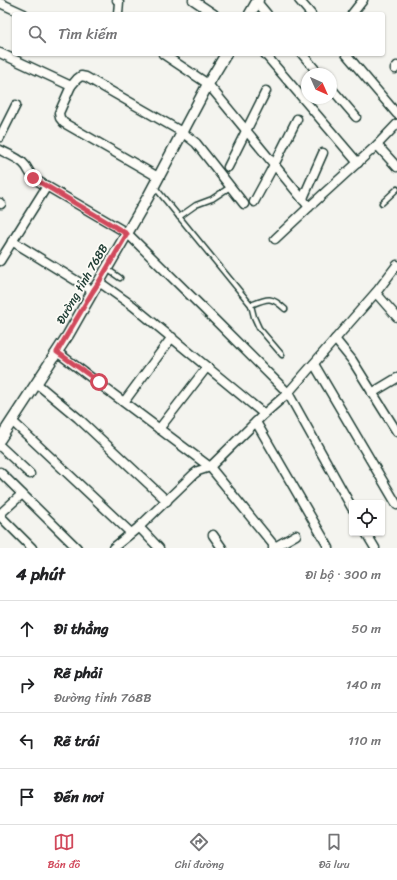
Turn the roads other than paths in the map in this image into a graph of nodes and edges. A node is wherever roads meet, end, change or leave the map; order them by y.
1 (117, 0) edge
2 (192, 0) edge
3 (299, 0) edge
4 (363, 0) edge
5 (257, 1) edge
6 (0, 3) edge
7 (20, 12) edge
8 (118, 12) edge
9 (211, 12) edge
10 (251, 12) edge
11 (265, 12) edge
12 (309, 12) edge
13 (354, 12) edge
14 (0, 53) edge
15 (166, 56) edge
16 (225, 56) edge
17 (267, 56) edge
18 (304, 56) edge
19 (348, 56) edge
20 (314, 68) edge
21 (208, 84) junction
22 (72, 86) junction
23 (266, 91) dead end
24 (337, 95) edge
25 (16, 105) dead end
26 (397, 114) edge
27 (356, 117) dead end
28 (297, 119) dead end
29 (397, 124) edge
30 (246, 131) junction
31 (182, 132) junction
32 (0, 137) edge
33 (377, 145) junction
34 (0, 150) edge
35 (323, 153) dead end
36 (358, 163) junction
37 (274, 165) junction
38 (228, 167) dead end
39 (397, 167) edge
40 (158, 177) junction
41 (47, 186) junction
42 (153, 186) junction
43 (230, 186) junction
44 (397, 189) edge
45 (303, 200) junction
46 (254, 202) dead end
47 (382, 203) dead end
48 (244, 204) dead end
49 (309, 207) junction
50 (179, 217) junction
51 (127, 234) junction
52 (275, 239) dead end
53 (12, 241) junction
54 (0, 261) edge
55 (397, 265) edge
56 (107, 269) junction
57 (120, 278) dead end
58 (99, 282) junction
59 (93, 291) junction
60 (376, 293) junction
61 (251, 305) junction
62 (285, 309) dead end
63 (397, 317) edge
64 (172, 337) junction
65 (335, 339) junction
66 (57, 352) junction
67 (282, 355) dead end
68 (314, 364) junction
69 (207, 367) junction
70 (397, 378) edge
71 (36, 383) junction
72 (288, 393) junction
73 (372, 393) junction
74 (124, 402) junction
75 (264, 414) junction
76 (12, 422) junction
77 (256, 422) junction
78 (159, 429) junction
79 (397, 432) edge
80 (0, 439) edge
81 (0, 446) edge
82 (210, 467) junction
83 (0, 472) edge
84 (30, 474) dead end
85 (22, 494) junction
86 (167, 501) junction
87 (349, 503) edge
88 (397, 505) edge
89 (0, 515) edge
90 (140, 527) junction
91 (131, 534) junction
92 (213, 535) dead end
93 (296, 535) dead end
94 (368, 536) edge
95 (32, 548) edge
96 (77, 548) edge
97 (113, 548) edge
98 (159, 548) edge
99 (222, 548) edge
100 (275, 548) edge
101 (329, 548) edge
102 (375, 548) edge

1 - 8 street
2 - 9 street
3 - 12 street
4 - 13 street
5 - 10 street
5 - 11 street
6 - 7 street
14 - 22 street
15 - 21 street
16 - 21 street, Đường tỉnh 768B
17 - 36 street
18 - 20 street
19 - 26 street
21 - 30 street
21 - 31 street, Đường tỉnh 768B
22 - 31 street
22 - 40 street
23 - 30 street
24 - 27 street
25 - 32 street
28 - 37 street
29 - 33 street
30 - 37 street
30 - 38 street
31 - 40 street, Đường tỉnh 768B
31 - 43 street
33 - 36 street
33 - 39 street
34 - 41 street
35 - 45 street
36 - 49 street
37 - 45 street
37 - 46 street
40 - 42 street, Đường tỉnh 768B
41 - 51 street
41 - 53 street
42 - 50 lane
42 - 51 street, Đường tỉnh 768B
43 - 48 street
43 - 50 lane
44 - 47 lane
45 - 49 street
49 - 52 street
50 - 61 lane
51 - 56 street, Đường tỉnh 768B
51 - 72 street
53 - 54 street
53 - 59 street
55 - 60 street
56 - 57 lane
56 - 58 street, Đường tỉnh 768B
58 - 59 street, Đường tỉnh 768B
58 - 64 street
59 - 66 street, Đường tỉnh 768B
60 - 63 street
60 - 65 street
61 - 62 lane
61 - 67 lane
64 - 69 street
64 - 74 street
65 - 68 street
65 - 73 street
66 - 71 street, Đường tỉnh 768B
66 - 74 street
68 - 72 street
68 - 88 street
69 - 75 street
69 - 78 street
70 - 73 street
71 - 76 street, Đường tỉnh 768B
71 - 86 street
72 - 75 street
72 - 87 street
73 - 79 street
74 - 78 street
75 - 77 street
76 - 80 street, Đường tỉnh 768B
76 - 91 street
77 - 82 street
77 - 101 street
78 - 82 street
81 - 84 street
82 - 86 street
82 - 100 street
83 - 85 street
85 - 89 street
85 - 96 street
86 - 90 street
89 - 95 street
90 - 91 street
90 - 98 street
91 - 97 street
92 - 99 street
93 - 100 street
94 - 102 street

